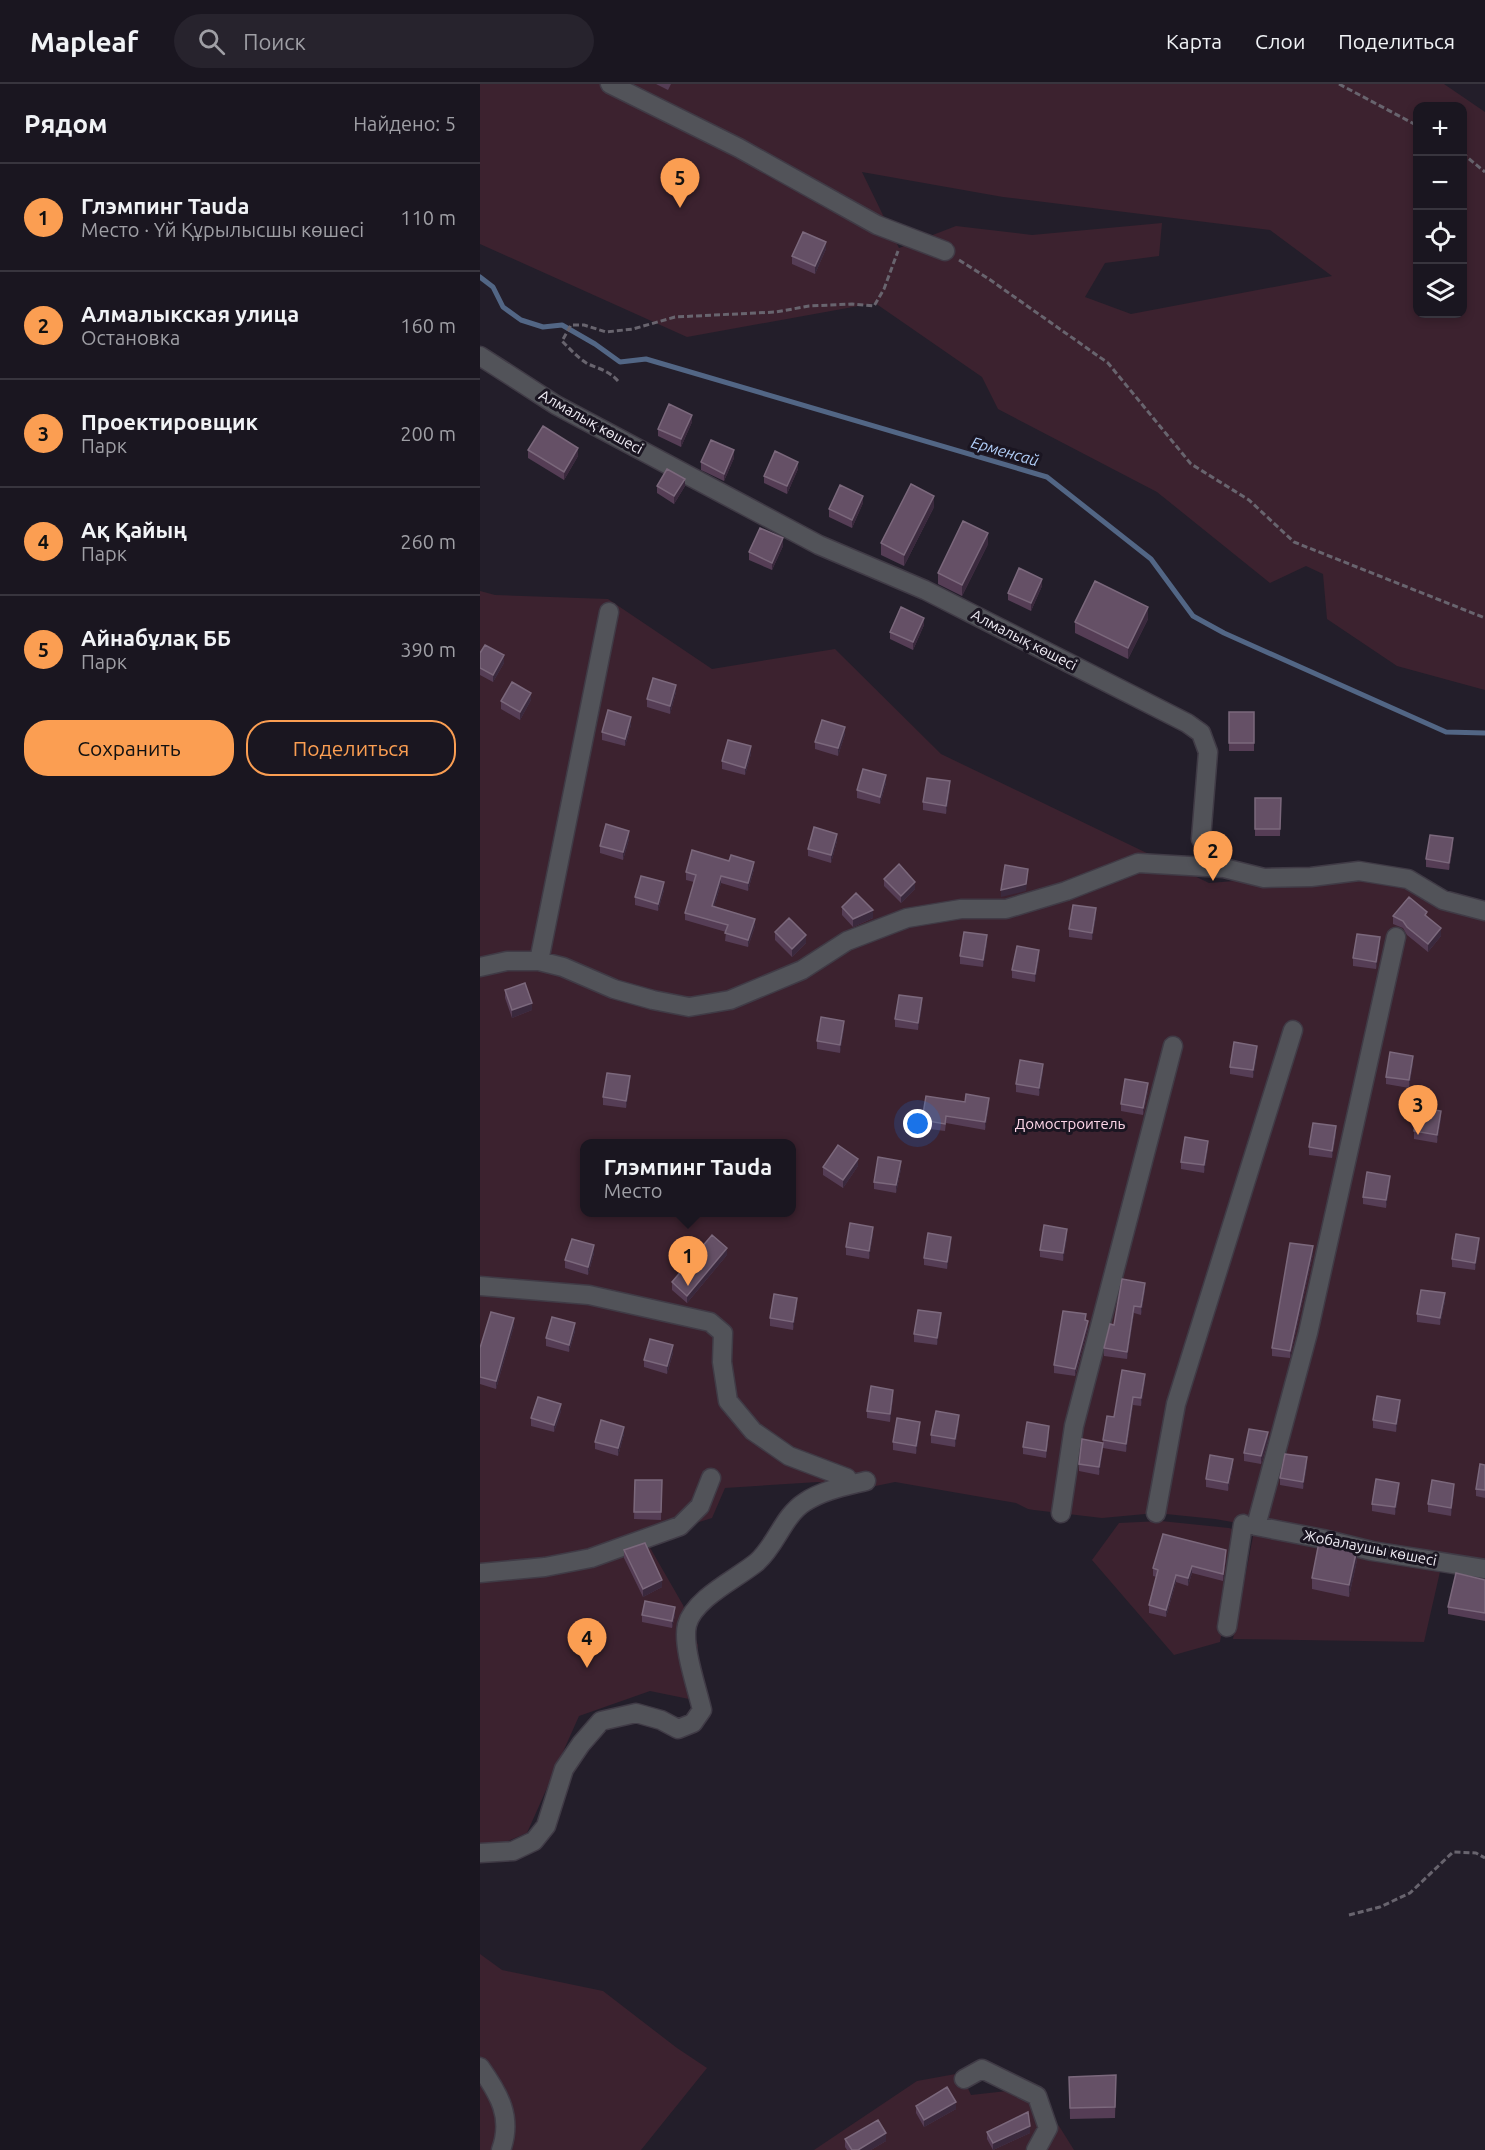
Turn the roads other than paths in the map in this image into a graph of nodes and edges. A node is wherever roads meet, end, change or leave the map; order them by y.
1 (610, 84) edge
2 (945, 251) road end
3 (480, 356) edge
4 (609, 612) dead end
5 (1224, 868) junction
6 (1485, 911) edge
7 (1396, 937) dead end
8 (539, 961) junction
9 (480, 967) edge
10 (1293, 1030) dead end
11 (1173, 1046) dead end
12 (480, 1286) edge
13 (711, 1478) dead end
14 (847, 1478) dead end
15 (866, 1481) dead end
16 (1060, 1513) dead end
17 (1156, 1513) dead end
18 (1249, 1525) junction
19 (1485, 1569) edge
20 (480, 1573) edge
21 (1227, 1627) dead end
22 (480, 1853) edge
23 (480, 2067) edge
24 (964, 2079) dead end
25 (501, 2150) edge
26 (1036, 2150) edge

1 - 2 street
3 - 5 street, Алмалық көшесі
4 - 8 street
5 - 6 street
5 - 8 street
7 - 18 street
8 - 9 street
10 - 17 street
11 - 16 street
12 - 14 street
13 - 20 street
15 - 22 street
18 - 19 street, Жобалаушы көшесі
18 - 21 street
23 - 25 street
24 - 26 street

